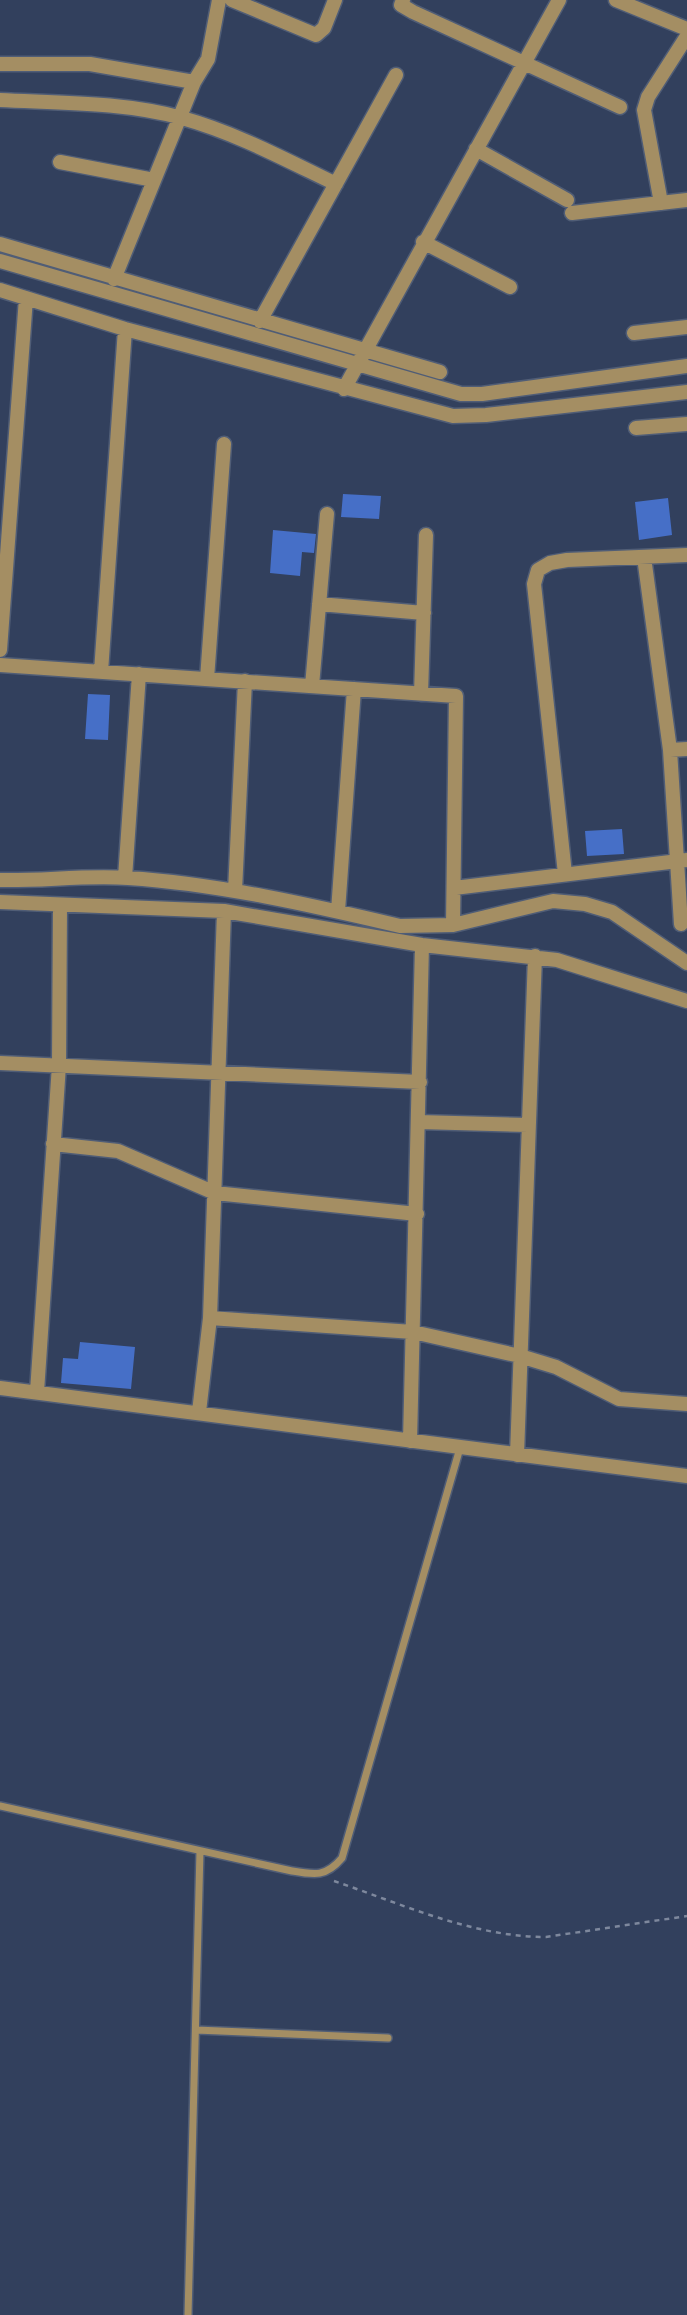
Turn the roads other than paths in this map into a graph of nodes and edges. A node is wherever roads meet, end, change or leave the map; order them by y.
1 (219, 0) edge
2 (232, 0) edge
3 (335, 0) edge
4 (559, 0) edge
5 (398, 2) edge
6 (624, 2) edge
7 (687, 29) edge
8 (687, 36) edge
9 (526, 62) junction
10 (0, 64) edge
11 (396, 75) dead end
12 (194, 82) junction
13 (0, 100) edge
14 (620, 107) dead end
15 (180, 117) junction
16 (476, 149) junction
17 (60, 162) dead end
18 (154, 180) junction
19 (336, 184) junction
20 (687, 200) edge
21 (661, 203) junction
22 (423, 242) junction
23 (0, 244) edge
24 (0, 261) edge
25 (114, 279) junction
26 (510, 287) dead end
27 (0, 290) edge
28 (26, 298) junction
29 (260, 321) junction
30 (687, 327) edge
31 (125, 329) junction
32 (634, 333) dead end
33 (363, 352) junction
34 (355, 366) junction
35 (687, 366) edge
36 (440, 372) dead end
37 (344, 389) junction
38 (687, 392) edge
39 (687, 424) edge
40 (636, 428) dead end
41 (224, 444) dead end
42 (327, 514) dead end
43 (426, 536) dead end
44 (687, 555) edge
45 (644, 557) junction
46 (319, 604) junction
47 (424, 613) junction
48 (0, 650) edge
49 (0, 665) edge
50 (101, 672) junction
51 (139, 674) junction
52 (207, 679) junction
53 (245, 681) junction
54 (312, 686) junction
55 (354, 689) junction
56 (421, 694) junction
57 (687, 749) edge
58 (670, 750) junction
59 (681, 861) edge
60 (565, 874) junction
61 (125, 878) junction
62 (0, 880) edge
63 (454, 888) junction
64 (235, 891) junction
65 (0, 902) edge
66 (60, 906) junction
67 (223, 911) junction
68 (338, 911) junction
69 (681, 924) dead end
70 (453, 925) junction
71 (422, 945) junction
72 (535, 956) junction
73 (687, 963) edge
74 (687, 1001) edge
75 (0, 1063) edge
76 (59, 1065) junction
77 (219, 1073) junction
78 (420, 1082) junction
79 (419, 1122) junction
80 (528, 1125) junction
81 (53, 1144) junction
82 (215, 1193) junction
83 (417, 1214) junction
84 (210, 1318) junction
85 (413, 1332) junction
86 (520, 1356) junction
87 (0, 1388) edge
88 (37, 1392) junction
89 (687, 1405) edge
90 (199, 1412) junction
91 (410, 1441) junction
92 (460, 1448) junction
93 (517, 1455) junction
94 (687, 1476) edge
95 (0, 1806) edge
96 (200, 1851) junction
97 (196, 2030) junction
98 (388, 2038) dead end
99 (188, 2315) edge

1 - 12 street
2 - 3 street
4 - 9 street
5 - 9 street
6 - 7 street
8 - 21 street
9 - 14 street
9 - 16 street
10 - 12 street
11 - 19 street
12 - 15 street
13 - 15 street
15 - 18 street
15 - 19 street
16 - 21 street
16 - 22 street
17 - 18 street
18 - 25 street
19 - 29 street
20 - 21 street
22 - 26 street
22 - 33 street
23 - 25 street
24 - 34 street
25 - 29 street
27 - 28 street
28 - 31 street
28 - 48 street
29 - 33 street
30 - 32 street
31 - 37 street
31 - 50 street
33 - 34 street
33 - 36 street
34 - 35 street
34 - 37 street
37 - 38 street
39 - 40 street
41 - 52 street
42 - 46 street
43 - 47 street
44 - 45 street
45 - 58 street
45 - 60 street
46 - 47 street
46 - 54 street
47 - 56 street
49 - 50 street
50 - 51 street
51 - 52 street
51 - 61 street
52 - 53 street
53 - 54 street
53 - 64 street
54 - 55 street
55 - 56 street
55 - 68 street
56 - 63 street
57 - 58 street
58 - 59 street
59 - 60 street
59 - 69 street
60 - 63 street
61 - 62 street
61 - 64 street
63 - 70 street
64 - 68 street
65 - 66 street
66 - 67 street
66 - 76 street
67 - 71 street
67 - 77 street
68 - 70 street
70 - 73 street
71 - 72 street
71 - 78 street
72 - 74 street
72 - 80 street
75 - 76 street
76 - 77 street
76 - 81 street
77 - 78 street
77 - 82 street
78 - 79 street
79 - 80 street
79 - 83 street
80 - 86 street
81 - 82 street
81 - 88 street
82 - 83 street
82 - 84 street
83 - 85 street
84 - 85 street
84 - 90 street
85 - 86 street
85 - 91 street
86 - 89 street
86 - 93 street
87 - 88 street
88 - 90 street
90 - 91 street
91 - 92 street
92 - 93 street
92 - 96 lane
93 - 94 street
95 - 96 lane
96 - 97 lane
97 - 98 lane
97 - 99 lane

